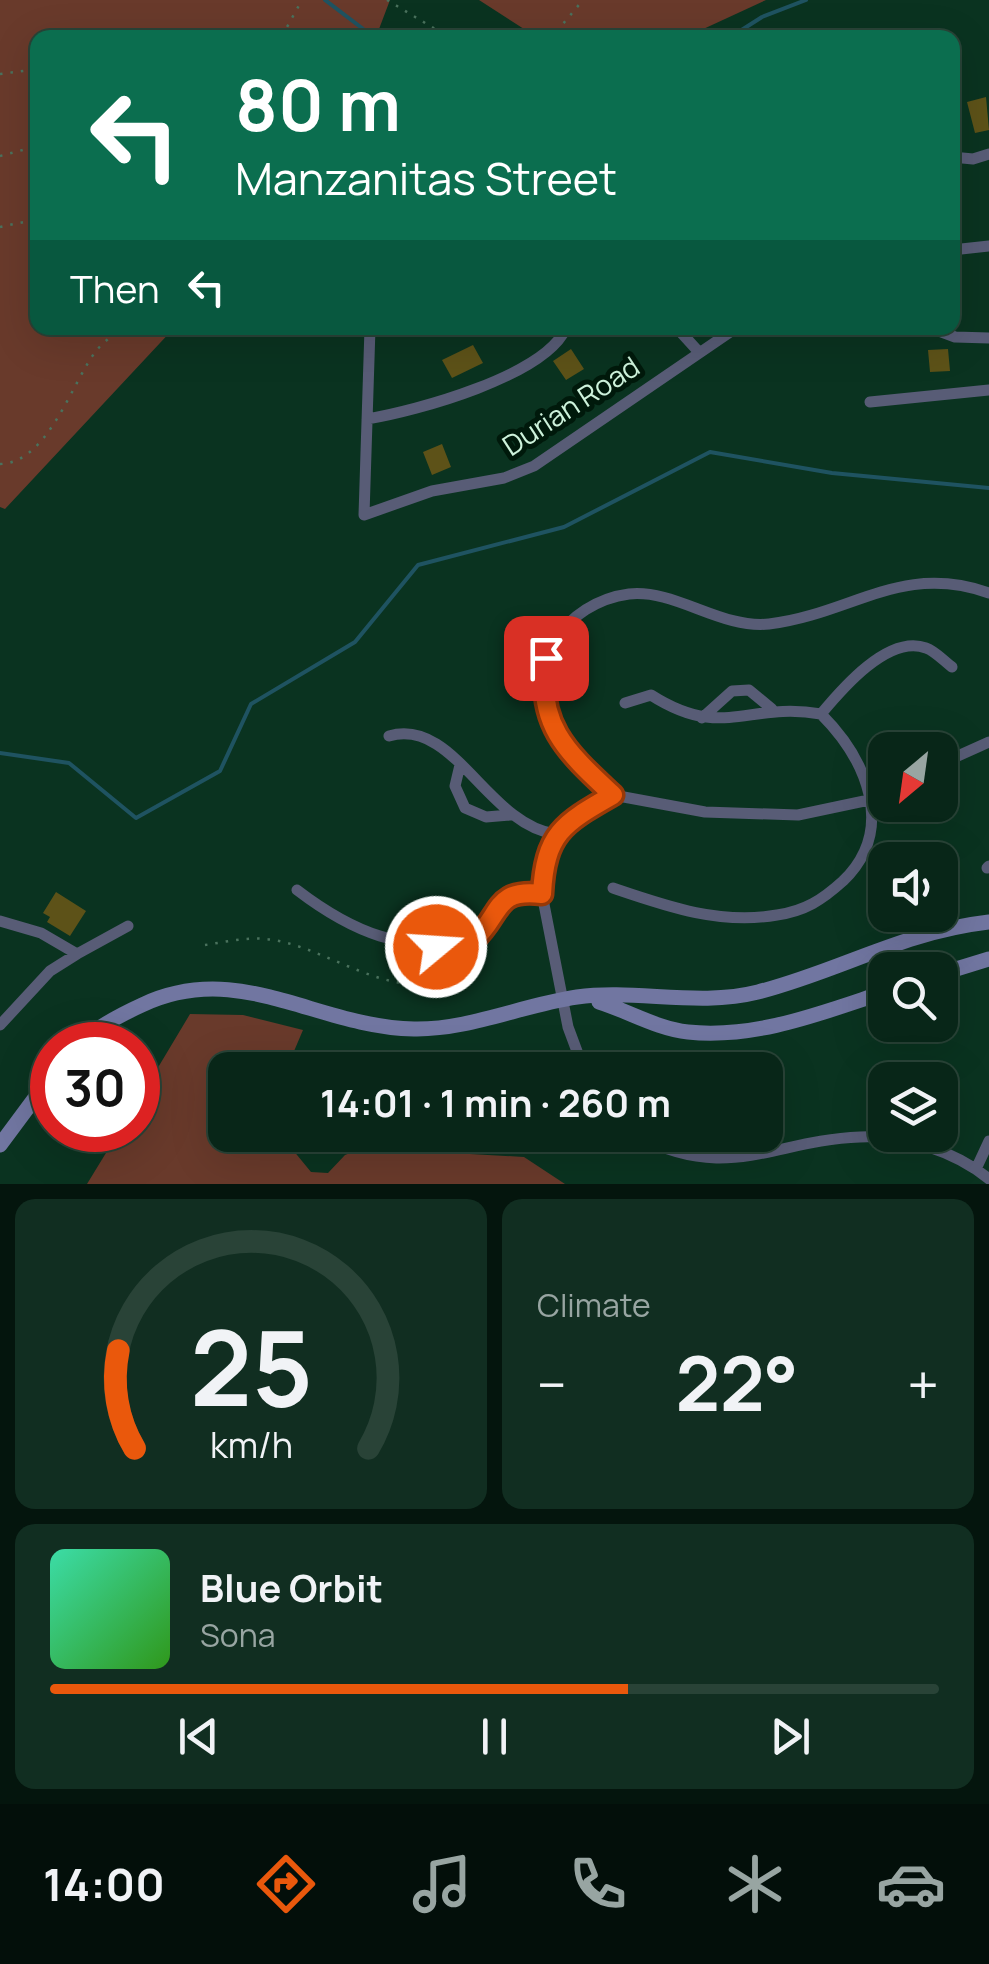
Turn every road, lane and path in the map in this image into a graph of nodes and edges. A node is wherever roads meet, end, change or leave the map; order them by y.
1 (302, 0) edge
2 (387, 0) edge
3 (583, 0) edge
4 (287, 30) edge
5 (437, 30) edge
6 (558, 30) edge
7 (30, 70) edge
8 (0, 74) edge
9 (30, 148) edge
10 (989, 154) edge
11 (0, 156) edge
12 (960, 157) edge
13 (30, 221) edge
14 (0, 227) edge
15 (989, 246) edge
16 (960, 249) edge
17 (111, 335) edge
18 (370, 335) edge
19 (559, 335) edge
20 (684, 335) edge
21 (724, 335) edge
22 (953, 335) edge
23 (989, 338) edge
24 (698, 350) junction
25 (989, 390) edge
26 (870, 402) dead end
27 (367, 419) junction
28 (0, 464) edge
29 (989, 593) edge
30 (952, 667) dead end
31 (625, 703) dead end
32 (772, 709) junction
33 (821, 714) junction
34 (702, 718) junction
35 (389, 736) dead end
36 (989, 742) edge
37 (958, 756) edge
38 (460, 765) junction
39 (613, 795) junction
40 (868, 800) junction
41 (510, 815) junction
42 (555, 834) junction
43 (613, 888) dead end
44 (297, 890) dead end
45 (542, 894) junction
46 (0, 921) edge
47 (989, 922) edge
48 (128, 926) dead end
49 (474, 940) junction
50 (204, 945) dead end
51 (77, 954) junction
52 (989, 959) edge
53 (958, 968) edge
54 (574, 998) junction
55 (868, 998) edge
56 (115, 1022) edge
57 (0, 1025) edge
58 (577, 1052) edge
59 (30, 1105) edge
60 (989, 1141) edge
61 (0, 1145) edge
62 (680, 1152) edge
63 (976, 1168) junction
64 (989, 1179) edge

1 - 4 path
2 - 5 path
3 - 6 path
7 - 8 path
9 - 11 path
10 - 12 street
13 - 14 path
15 - 16 street
17 - 28 path
18 - 27 street
19 - 27 street
20 - 24 street
21 - 24 street, Durian Road
22 - 23 street
24 - 27 street, Durian Road
25 - 26 street
29 - 39 street
30 - 33 street
31 - 34 street
32 - 33 street
32 - 34 street
32 - 34 street
33 - 40 street
35 - 38 street
36 - 37 street
38 - 41 street
38 - 41 street
39 - 40 street
39 - 42 street
40 - 43 street
41 - 42 street
42 - 45 street
44 - 49 street
45 - 49 street
45 - 54 street
46 - 51 street
47 - 54 street
48 - 51 street
49 - 50 path
51 - 57 street
52 - 53 street
54 - 55 street
54 - 56 street
54 - 58 street
59 - 61 street
60 - 63 street
62 - 63 street
63 - 64 street

